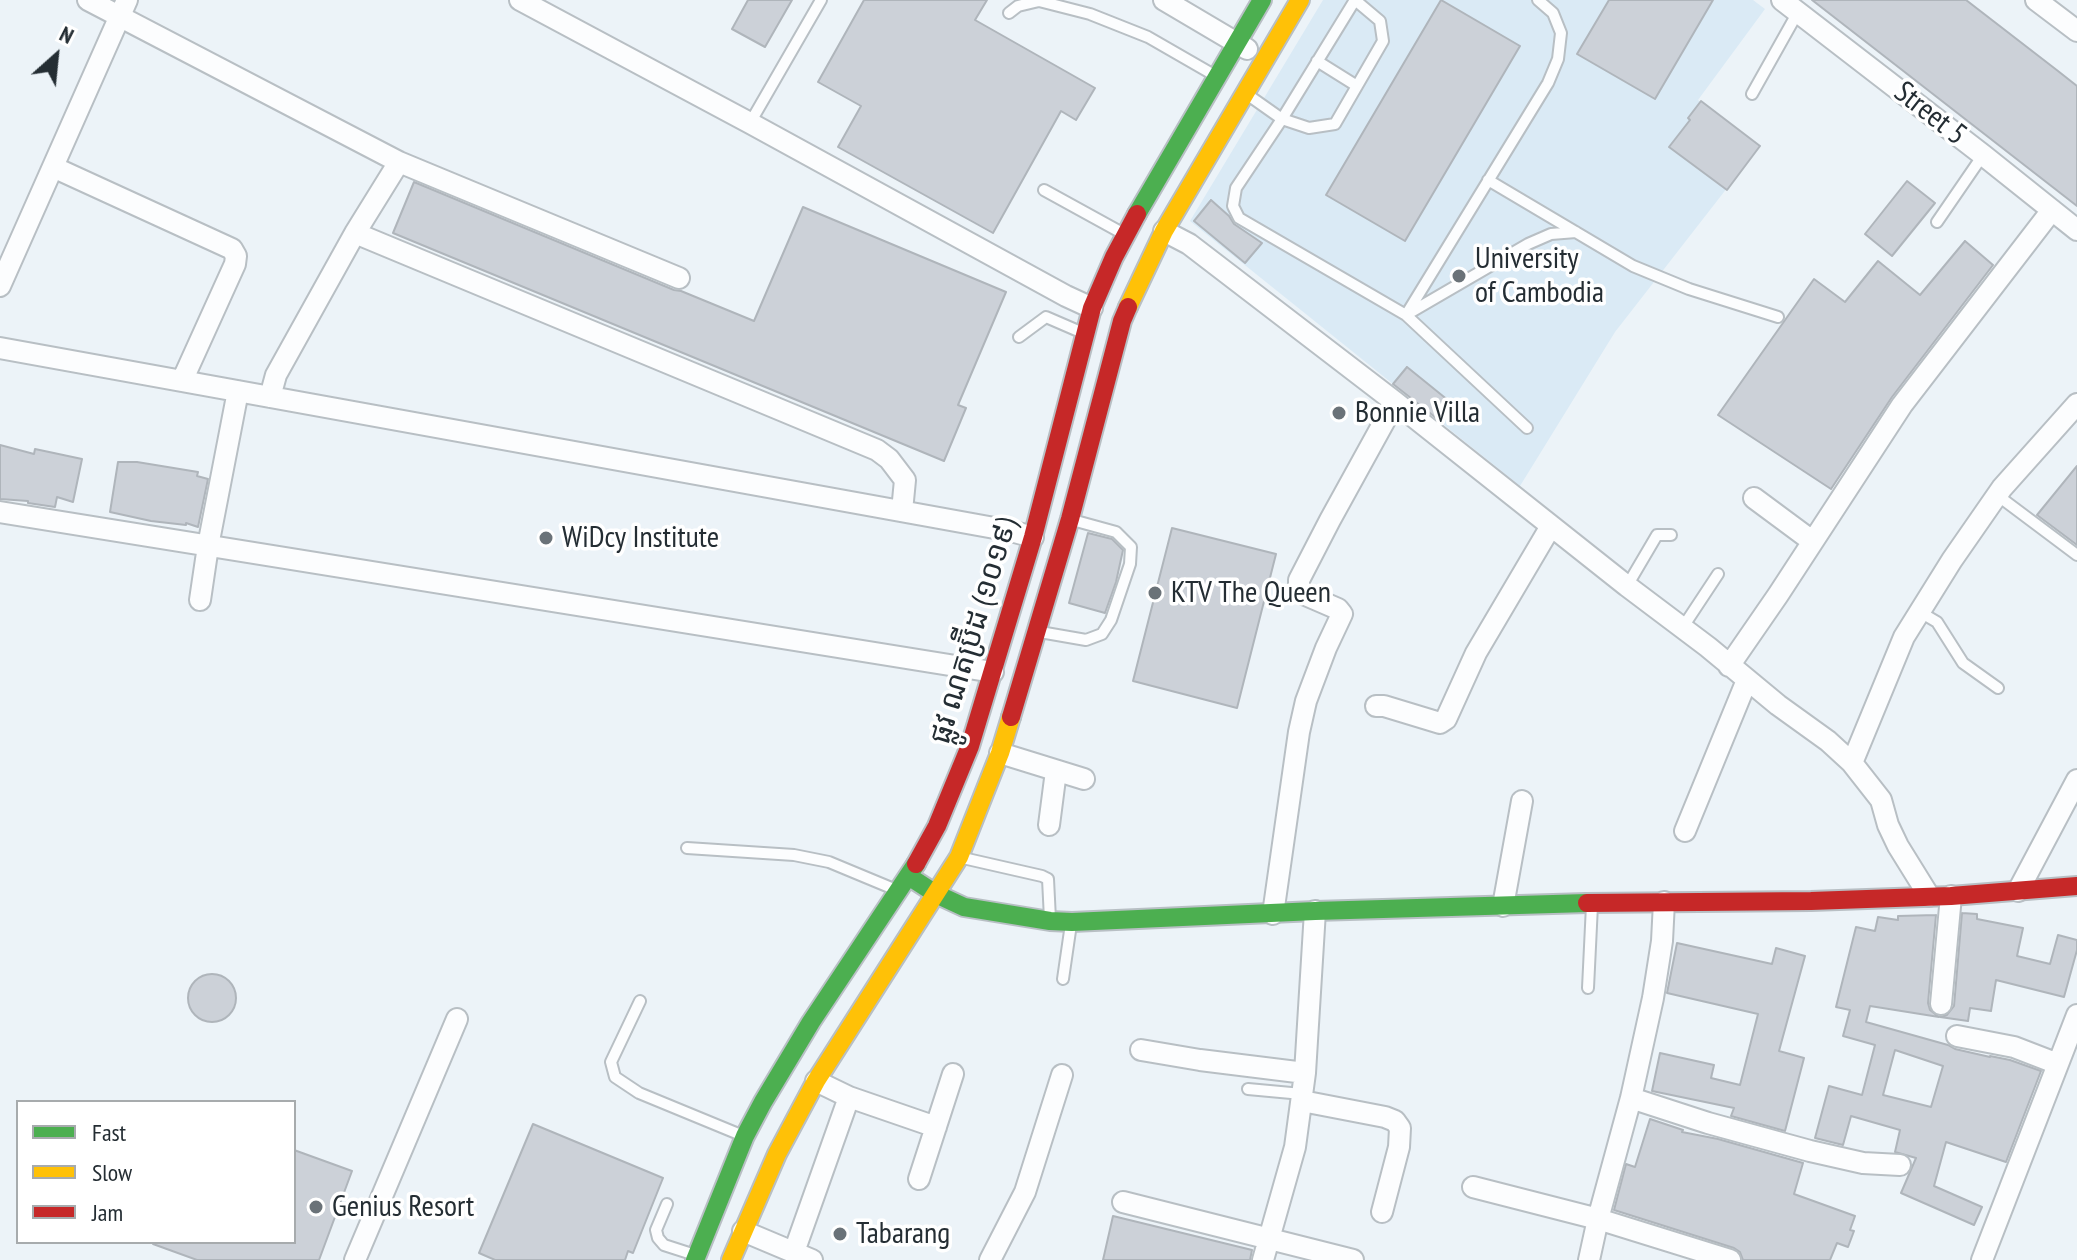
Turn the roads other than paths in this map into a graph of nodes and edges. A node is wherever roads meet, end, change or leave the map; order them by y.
1 (88, 0) edge
2 (520, 0) edge
3 (821, 0) edge
4 (1164, 0) edge
5 (1262, 0) edge
6 (1300, 0) edge
7 (1538, 0) edge
8 (2036, 0) edge
9 (1790, 6) edge
10 (123, 8) edge
11 (1009, 13) dead end
12 (2077, 31) edge
13 (1237, 43) junction
14 (1264, 59) junction
15 (1317, 61) junction
16 (1217, 77) junction
17 (1357, 86) junction
18 (1245, 93) junction
19 (1752, 94) dead end
20 (1282, 119) junction
21 (750, 123) junction
22 (1983, 155) junction
23 (399, 162) junction
24 (53, 167) junction
25 (1488, 180) junction
26 (1044, 190) dead end
27 (2052, 210) junction
28 (1937, 222) dead end
29 (2077, 229) edge
30 (1164, 231) junction
31 (1576, 232) junction
32 (355, 233) junction
33 (1125, 235) junction
34 (679, 278) dead end
35 (0, 286) edge
36 (1092, 308) junction
37 (1406, 315) junction
38 (1778, 317) dead end
39 (1085, 334) junction
40 (1019, 337) dead end
41 (0, 348) edge
42 (182, 381) junction
43 (238, 391) junction
44 (270, 397) junction
45 (1395, 402) junction
46 (2077, 404) edge
47 (1527, 428) dead end
48 (1997, 495) junction
49 (1754, 498) dead end
50 (902, 511) junction
51 (0, 512) edge
52 (1070, 519) junction
53 (1551, 526) junction
54 (1671, 535) dead end
55 (1033, 537) junction
56 (1812, 541) junction
57 (208, 546) junction
58 (2077, 555) edge
59 (1718, 574) dead end
60 (1627, 586) junction
61 (200, 600) dead end
62 (1920, 612) junction
63 (1683, 627) junction
64 (1038, 632) junction
65 (1729, 666) junction
66 (993, 672) junction
67 (1747, 680) junction
68 (1998, 688) dead end
69 (1376, 706) dead end
70 (1000, 753) junction
71 (1852, 763) junction
72 (1056, 771) junction
73 (1084, 779) dead end
74 (2077, 780) edge
75 (1522, 801) dead end
76 (1049, 825) dead end
77 (1685, 831) dead end
78 (687, 848) dead end
79 (959, 857) junction
80 (903, 884) junction
81 (2077, 886) edge
82 (2018, 891) junction
83 (936, 894) junction
84 (1929, 896) junction
85 (1951, 896) junction
86 (1664, 902) junction
87 (1592, 903) junction
88 (1503, 906) junction
89 (1315, 911) junction
90 (1273, 914) junction
91 (1050, 921) junction
92 (1072, 922) junction
93 (1063, 979) dead end
94 (1588, 988) dead end
95 (640, 1001) dead end
96 (1941, 1004) dead end
97 (457, 1019) dead end
98 (2076, 1020) edge
99 (1957, 1036) dead end
100 (1141, 1050) dead end
101 (2058, 1064) junction
102 (1305, 1073) junction
103 (953, 1074) dead end
104 (1062, 1075) dead end
105 (816, 1081) junction
106 (1248, 1089) dead end
107 (849, 1097) junction
108 (1302, 1097) junction
109 (1631, 1098) junction
110 (936, 1127) junction
111 (745, 1136) junction
112 (1900, 1165) dead end
113 (919, 1179) dead end
114 (1473, 1187) dead end
115 (1123, 1202) dead end
116 (667, 1204) dead end
117 (1382, 1212) dead end
118 (1598, 1219) junction
119 (743, 1231) junction
120 (1266, 1250) edge
121 (803, 1256) edge
122 (696, 1258) edge
123 (355, 1260) edge
124 (731, 1260) edge
125 (990, 1260) edge
126 (1353, 1260) edge
127 (1589, 1260) edge
128 (1730, 1260) edge
129 (1982, 1260) edge

1 - 10 street
2 - 21 street
3 - 21 lane
4 - 13 street
5 - 13 main road, ផ្លូវ ណតប្រ៊ីដ (១០១៩)
6 - 14 main road, ផ្លូវ ណតប្រ៊ីដ (១០១៩)
7 - 25 lane
8 - 12 street
9 - 19 lane
9 - 22 street, Street 5
10 - 23 street
10 - 24 street
11 - 16 lane
13 - 14 street
13 - 16 main road, ផ្លូវ ណតប្រ៊ីដ (១០១៩)
14 - 18 main road, ផ្លូវ ណតប្រ៊ីដ (១០១៩)
15 - 17 lane
15 - 17 lane
15 - 20 lane
16 - 18 lane
16 - 33 main road, ផ្លូវ ណតប្រ៊ីដ (១០១៩)
17 - 20 lane
18 - 20 lane
18 - 30 main road, ផ្លូវ ណតប្រ៊ីដ (១០១៩)
20 - 37 lane
21 - 36 street
22 - 27 street, Street 5
22 - 28 lane
23 - 32 street
23 - 34 street
24 - 35 street
24 - 42 street
25 - 31 lane
25 - 37 lane
26 - 33 lane
27 - 29 street, Street 5
27 - 56 street
30 - 45 street
30 - 52 main road, ផ្លូវ ណតប្រ៊ីដ (១០១៩)
31 - 37 lane
31 - 38 lane
32 - 44 street
32 - 50 street
33 - 36 main road, ផ្លូវ ណតប្រ៊ីដ (១០១៩)
36 - 39 main road, ផ្លូវ ណតប្រ៊ីដ (១០១៩)
37 - 47 lane
39 - 40 lane
39 - 55 main road, ផ្លូវ ណតប្រ៊ីដ (១០១៩)
41 - 42 street
42 - 43 street
43 - 44 street
43 - 57 street
44 - 50 street
45 - 53 street
45 - 90 street
46 - 48 street
48 - 58 lane
48 - 62 street
49 - 56 street
50 - 55 street
51 - 57 street
52 - 64 main road, ផ្លូវ ណតប្រ៊ីដ (១០១៩)
52 - 64 lane
53 - 60 street
53 - 69 street
54 - 60 lane
55 - 66 main road, ផ្លូវ ណតប្រ៊ីដ (១០១៩)
56 - 65 street
57 - 61 street
57 - 66 street
59 - 63 lane
60 - 63 street
62 - 68 lane
62 - 71 street
63 - 65 street
64 - 70 main road, ផ្លូវ ណតប្រ៊ីដ (១០១៩)
65 - 67 street
66 - 80 main road, ផ្លូវ ណតប្រ៊ីដ (១០១៩)
67 - 71 street
67 - 77 street
70 - 72 street
70 - 79 main road, ផ្លូវ ណតប្រ៊ីដ (១០១៩)
71 - 84 street
72 - 73 street
72 - 76 street
74 - 82 street
75 - 88 street
78 - 80 lane
79 - 83 main road, ផ្លូវ ណតប្រ៊ីដ (១០១៩)
79 - 91 lane
80 - 83 main road
80 - 111 main road, ផ្លូវ ណតប្រ៊ីដ (១០១៩)
81 - 82 main road
82 - 85 main road
83 - 91 main road
83 - 105 main road, ផ្លូវ ណតប្រ៊ីដ (១០១៩)
84 - 85 main road
84 - 86 main road
85 - 96 street
86 - 87 main road
86 - 109 street
87 - 88 main road
87 - 94 lane
88 - 89 main road
89 - 90 main road
89 - 102 street
90 - 92 main road
91 - 92 main road
92 - 93 lane
95 - 111 lane
97 - 123 street
98 - 101 street
99 - 101 street
100 - 102 street
101 - 129 street
102 - 108 street
103 - 110 street
104 - 125 street
105 - 107 street
105 - 119 main road, ផ្លូវ ណតប្រ៊ីដ (១០១៩)
106 - 108 lane
107 - 110 street
107 - 121 street
108 - 117 street
108 - 120 street
109 - 112 street
109 - 118 street
110 - 113 street
111 - 122 main road, ផ្លូវ ណតប្រ៊ីដ (១០១៩)
114 - 118 street
115 - 120 street
116 - 122 lane
118 - 127 street
118 - 128 street
119 - 121 street
119 - 124 main road, ផ្លូវ ណតប្រ៊ីដ (១០១៩)
120 - 126 street

